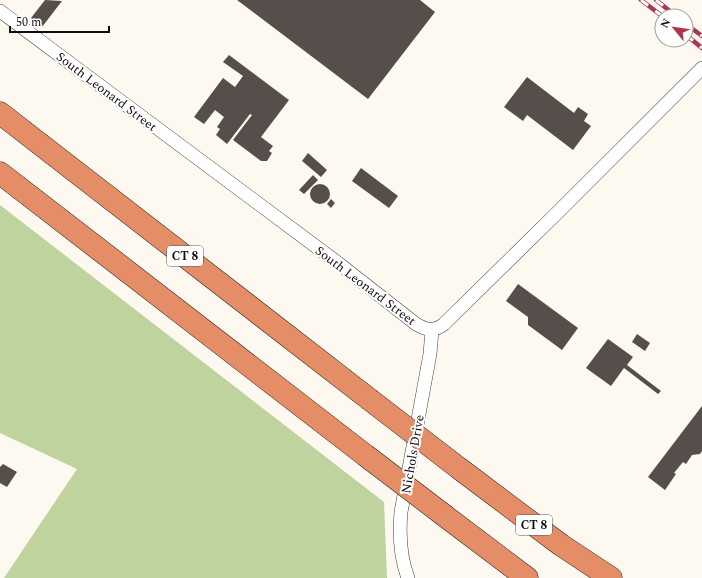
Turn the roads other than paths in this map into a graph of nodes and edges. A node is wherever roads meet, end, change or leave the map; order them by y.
1 (0, 10) edge
2 (701, 69) edge
3 (0, 113) edge
4 (0, 173) edge
5 (432, 330) junction
6 (408, 578) edge
7 (527, 578) edge
8 (611, 578) edge

1 - 5 street, South Leonard Street
2 - 5 street, South Leonard Street
3 - 8 highway, CT 8, bridge
4 - 7 highway, bridge
5 - 6 street, Nichols Drive

